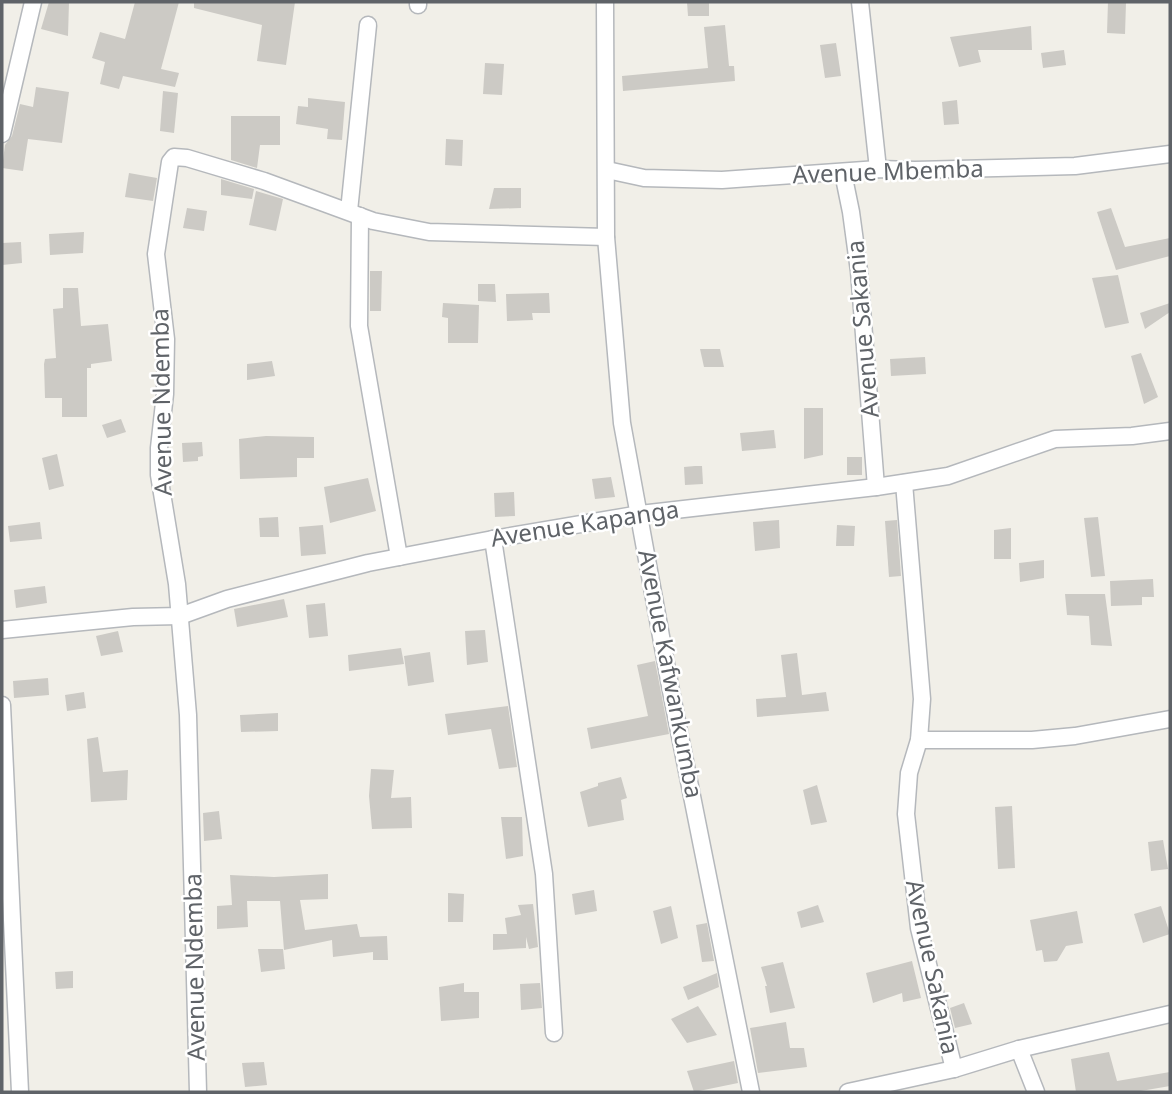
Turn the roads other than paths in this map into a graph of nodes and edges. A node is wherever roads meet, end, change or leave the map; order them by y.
1 (33, 2) edge
2 (605, 2) edge
3 (860, 2) edge
4 (368, 25) dead end
5 (6, 96) edge
6 (2, 134) edge
7 (1170, 154) edge
8 (878, 169) junction
9 (607, 170) junction
10 (843, 173) junction
11 (354, 214) junction
12 (606, 237) junction
13 (1170, 431) edge
14 (904, 483) junction
15 (876, 486) junction
16 (640, 514) junction
17 (493, 539) junction
18 (399, 557) junction
19 (180, 615) junction
20 (2, 630) edge
21 (2, 705) edge
22 (1170, 719) edge
23 (919, 740) junction
24 (5, 820) edge
25 (1170, 1014) edge
26 (555, 1033) dead end
27 (1019, 1049) junction
28 (954, 1069) junction
29 (20, 1092) edge
30 (198, 1092) edge
31 (751, 1092) edge
32 (848, 1092) edge
33 (1036, 1092) edge

1 - 5 street
2 - 9 street, Avenue Kafwankumba
3 - 8 street
4 - 11 street
5 - 6 street
7 - 8 street, Avenue Mbemba
8 - 10 street, Avenue Mbemba
9 - 10 street, Avenue Mbemba
9 - 12 street, Avenue Kafwankumba
10 - 15 street, Avenue Sakania
11 - 12 street, Avenue Ndemba
11 - 18 street
11 - 19 street, Avenue Ndemba
12 - 16 street, Avenue Kafwankumba
13 - 14 street, Avenue Kapanga
14 - 15 street, Avenue Kapanga
14 - 23 street, Avenue Sakania
15 - 16 street, Avenue Kapanga
16 - 17 street, Avenue Kapanga
16 - 31 street, Avenue Kafwankumba
17 - 18 street, Avenue Kapanga
17 - 26 street
18 - 19 street, Avenue Kapanga
19 - 20 street, Avenue Kapanga
19 - 30 street, Avenue Ndemba
21 - 24 street
22 - 23 street
23 - 28 street, Avenue Sakania
24 - 29 street
25 - 27 street
27 - 28 street
27 - 33 street
28 - 32 street

